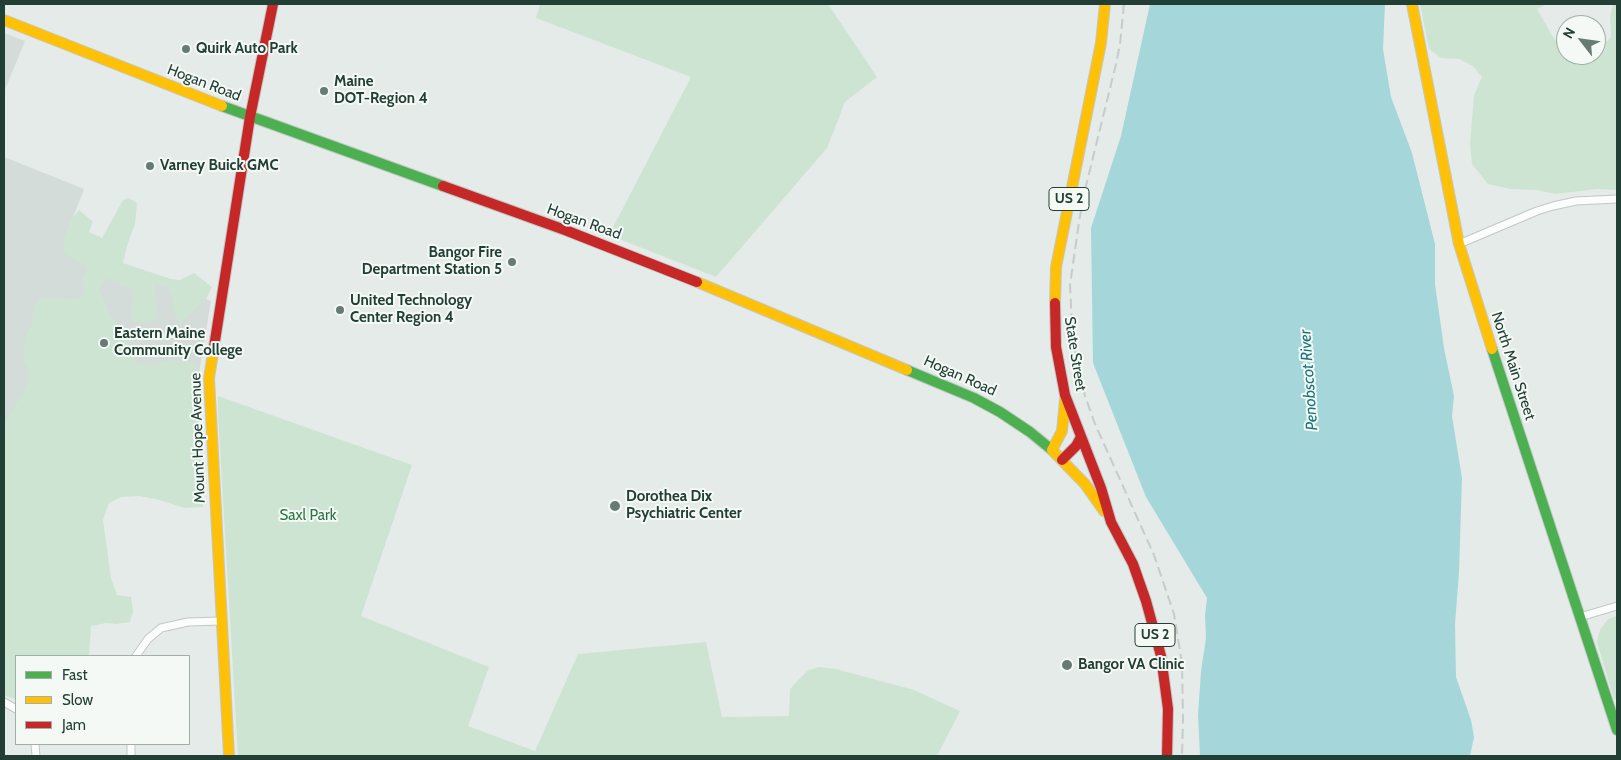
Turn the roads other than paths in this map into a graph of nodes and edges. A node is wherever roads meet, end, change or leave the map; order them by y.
1 (273, 4) edge
2 (1105, 4) edge
3 (1412, 4) edge
4 (4, 20) edge
5 (250, 117) junction
6 (1617, 199) edge
7 (1459, 244) junction
8 (1065, 396) junction
9 (1081, 437) junction
10 (1052, 450) junction
11 (1062, 460) junction
12 (1112, 522) junction
13 (1617, 606) edge
14 (1580, 617) junction
15 (221, 621) junction
16 (137, 655) edge
17 (4, 702) edge
18 (15, 708) edge
19 (1617, 730) edge
20 (229, 756) edge
21 (1167, 756) edge

1 - 5 main road, Mount Hope Avenue
2 - 8 main road, State Street / US 2
3 - 7 main road, North Main Street
4 - 5 main road, Hogan Road
5 - 10 main road, Hogan Road
5 - 15 main road, Mount Hope Avenue
6 - 7 street
7 - 14 main road, North Main Street
8 - 9 main road, State Street / US 2
8 - 10 main road
9 - 11 main road
9 - 12 main road, State Street / US 2
10 - 11 main road, Hogan Road
11 - 12 main road, Hogan Road
12 - 21 main road, State Street / US 2
13 - 14 street
14 - 19 main road, North Main Street
15 - 16 street
15 - 20 main road, Mount Hope Avenue
17 - 18 street

